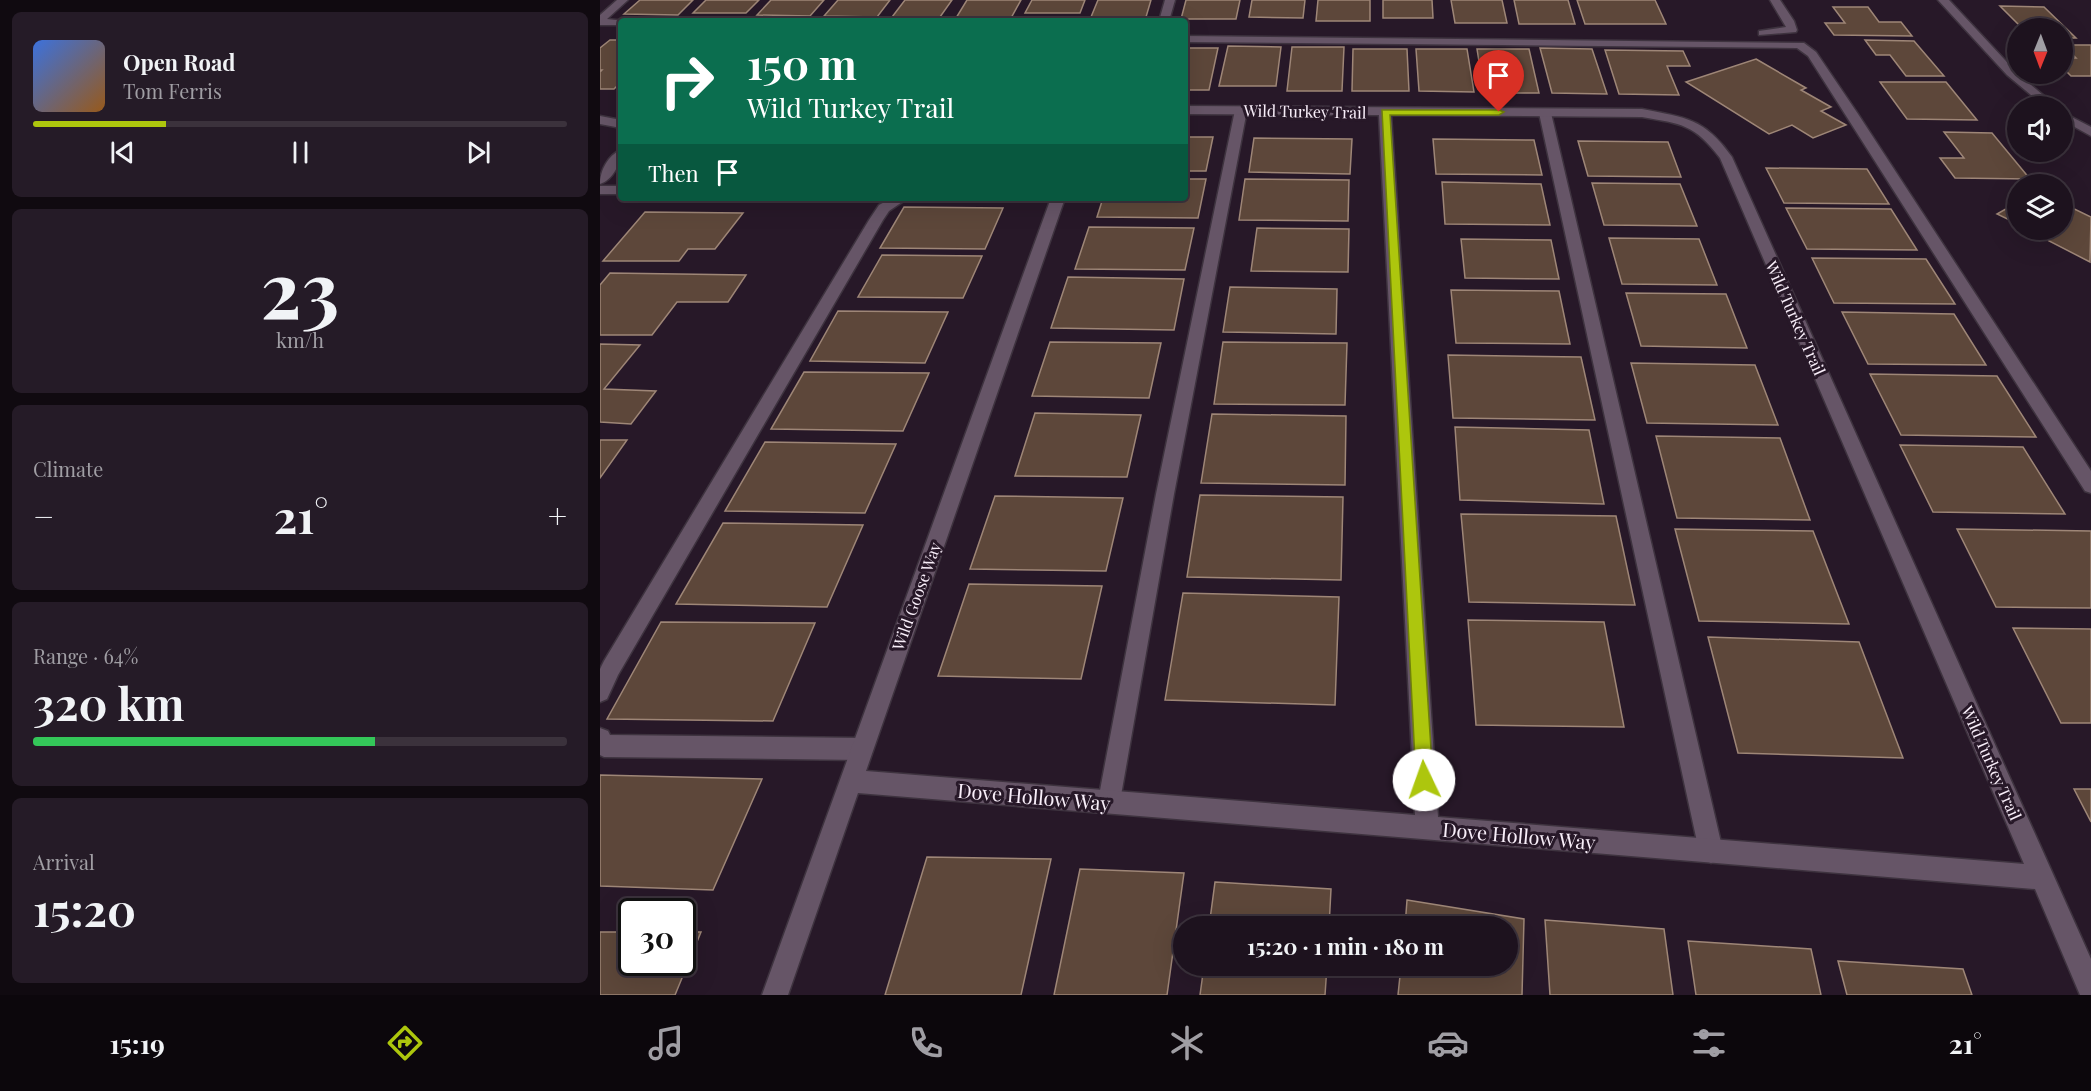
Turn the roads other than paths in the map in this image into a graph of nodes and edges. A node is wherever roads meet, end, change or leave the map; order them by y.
1 (623, 0) edge
2 (1170, 0) edge
3 (1775, 0) edge
4 (1943, 0) edge
5 (1165, 18) edge
6 (600, 21) edge
7 (618, 22) edge
8 (1753, 33) dead end
9 (1188, 39) edge
10 (2038, 96) edge
11 (1188, 110) edge
12 (1241, 110) junction
13 (1385, 112) junction
14 (1545, 113) junction
15 (600, 120) edge
16 (2073, 121) edge
17 (618, 123) edge
18 (2091, 132) edge
19 (618, 158) edge
20 (600, 180) edge
21 (600, 190) edge
22 (618, 190) edge
23 (896, 201) edge
24 (1057, 201) edge
25 (2091, 486) edge
26 (600, 692) edge
27 (600, 738) edge
28 (862, 749) junction
29 (851, 781) junction
30 (1109, 801) junction
31 (1427, 828) junction
32 (1711, 851) junction
33 (2043, 878) junction
34 (2091, 989) edge
35 (775, 995) edge

1 - 6 street
2 - 5 street
3 - 8 street
4 - 10 street
6 - 7 street
9 - 25 street
11 - 12 street, Wild Turkey Trail
12 - 13 street, Wild Turkey Trail
12 - 30 street
13 - 14 street, Wild Turkey Trail
13 - 31 street
14 - 32 street
14 - 33 street, Wild Turkey Trail
15 - 17 street
16 - 18 street
19 - 20 street
21 - 22 street
23 - 26 street
24 - 28 street, Wild Goose Way
27 - 28 street
28 - 29 street, Wild Goose Way
29 - 30 street, Dove Hollow Way
29 - 35 street, Wild Goose Way
30 - 31 street, Dove Hollow Way
31 - 32 street, Dove Hollow Way
32 - 33 street, Dove Hollow Way
33 - 34 street, Wild Turkey Trail

